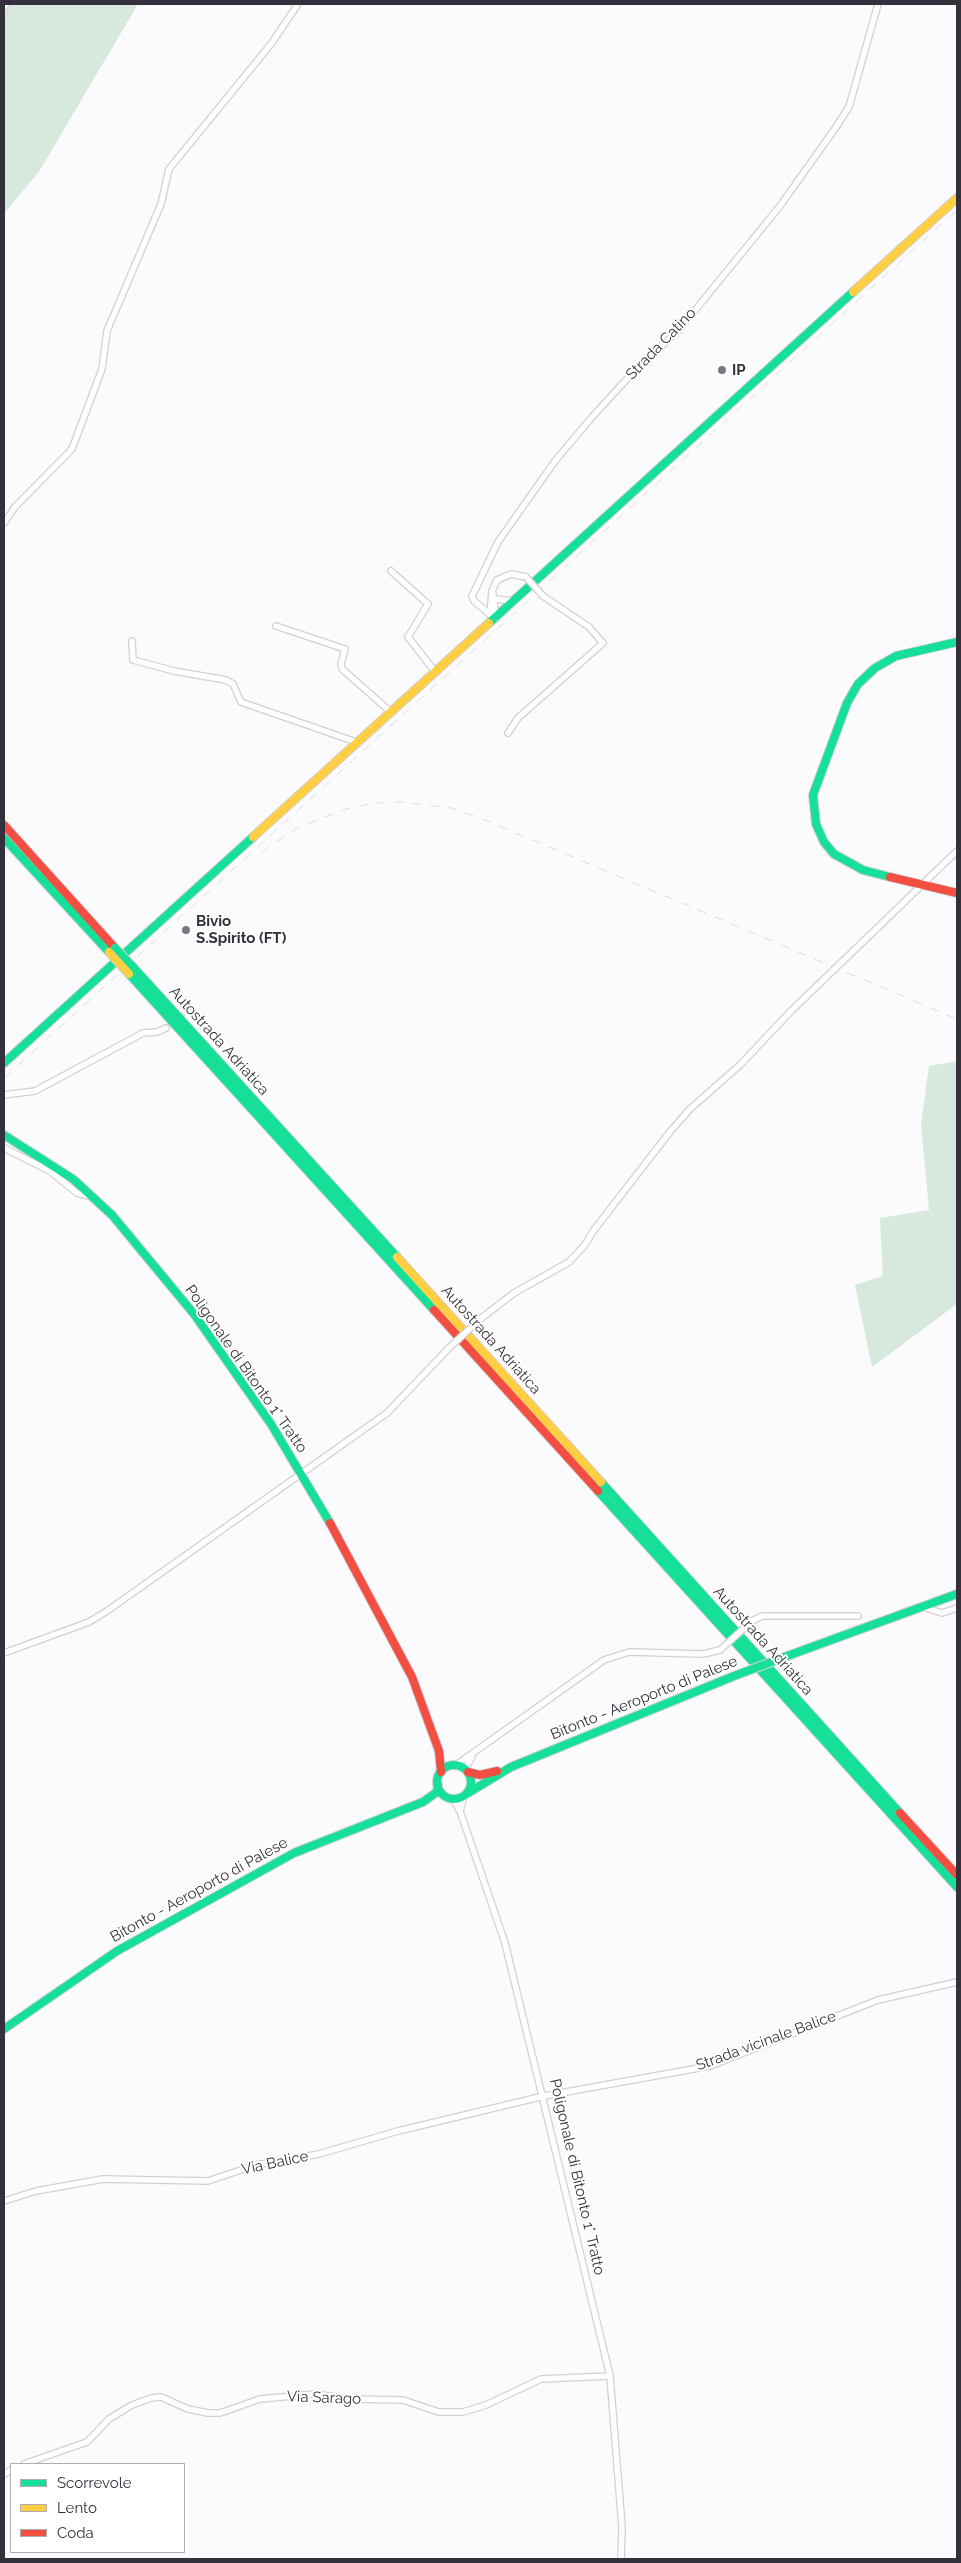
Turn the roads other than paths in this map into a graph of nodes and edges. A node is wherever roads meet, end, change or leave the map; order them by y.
1 (6, 4) edge
2 (298, 4) edge
3 (878, 4) edge
4 (4, 7) edge
5 (957, 198) edge
6 (4, 523) edge
7 (391, 571) dead end
8 (493, 600) junction
9 (515, 601) junction
10 (481, 608) junction
11 (493, 617) junction
12 (276, 626) dead end
13 (132, 641) dead end
14 (957, 642) edge
15 (436, 673) junction
16 (392, 713) junction
17 (508, 733) dead end
18 (358, 743) junction
19 (4, 825) edge
20 (4, 838) edge
21 (957, 851) edge
22 (924, 884) junction
23 (957, 892) edge
24 (112, 950) junction
25 (131, 971) junction
26 (166, 1028) tunnel mouth
27 (6, 1060) edge
28 (4, 1095) edge
29 (4, 1135) edge
30 (4, 1148) edge
31 (94, 1197) junction
32 (301, 1474) junction
33 (957, 1594) edge
34 (923, 1608) junction
35 (957, 1608) edge
36 (858, 1616) dead end
37 (4, 1653) edge
38 (439, 1751) junction
39 (475, 1753) junction
40 (453, 1766) junction
41 (511, 1767) junction
42 (467, 1771) junction
43 (441, 1772) junction
44 (438, 1785) junction
45 (466, 1794) junction
46 (452, 1799) junction
47 (423, 1802) junction
48 (460, 1811) junction
49 (957, 1875) edge
50 (957, 1887) edge
51 (957, 1982) edge
52 (4, 2029) edge
53 (544, 2096) junction
54 (4, 2201) edge
55 (610, 2376) junction
56 (27, 2463) edge
57 (621, 2559) edge

1 - 4 street
2 - 6 street
3 - 10 street, Strada Catino
5 - 9 main road
7 - 15 street
8 - 9 street
8 - 10 street
8 - 11 street
8 - 17 street, bridge
9 - 11 main road
10 - 11 street
11 - 15 main road
12 - 16 street
13 - 18 street
14 - 22 main road
15 - 16 main road
16 - 18 main road
18 - 27 main road
19 - 24 main road, Autostrada Adriatica
20 - 24 main road, Autostrada Adriatica
21 - 22 street
22 - 23 main road
22 - 32 street, bridge
24 - 25 main road, Autostrada Adriatica, bridge
25 - 49 main road, Autostrada Adriatica
25 - 50 main road, Autostrada Adriatica
26 - 28 street
29 - 31 main road, Poligonale di Bitonto 1° Tratto
30 - 31 street
31 - 32 main road, Poligonale di Bitonto 1° Tratto
32 - 37 street
32 - 38 main road, Poligonale di Bitonto 1° Tratto
33 - 34 main road, Bitonto - Aeroporto di Palese
34 - 35 street
34 - 41 main road, Bitonto - Aeroporto di Palese, bridge
36 - 39 street, bridge
38 - 40 main road
38 - 43 main road
39 - 40 street
39 - 42 street
40 - 42 main road
40 - 43 main road
41 - 42 main road
41 - 45 main road
42 - 45 main road
43 - 44 main road
44 - 46 main road
44 - 47 main road
45 - 46 main road
45 - 48 street
46 - 47 main road
46 - 48 street, Poligonale di Bitonto 1° Tratto
47 - 52 main road, Bitonto - Aeroporto di Palese
48 - 53 street, Poligonale di Bitonto 1° Tratto
51 - 53 street, Strada vicinale Balice
53 - 54 street, Via Balice
53 - 55 street, Poligonale di Bitonto 1° Tratto
55 - 56 street, Via Sarago
55 - 57 street, Poligonale di Bitonto 1° Tratto

